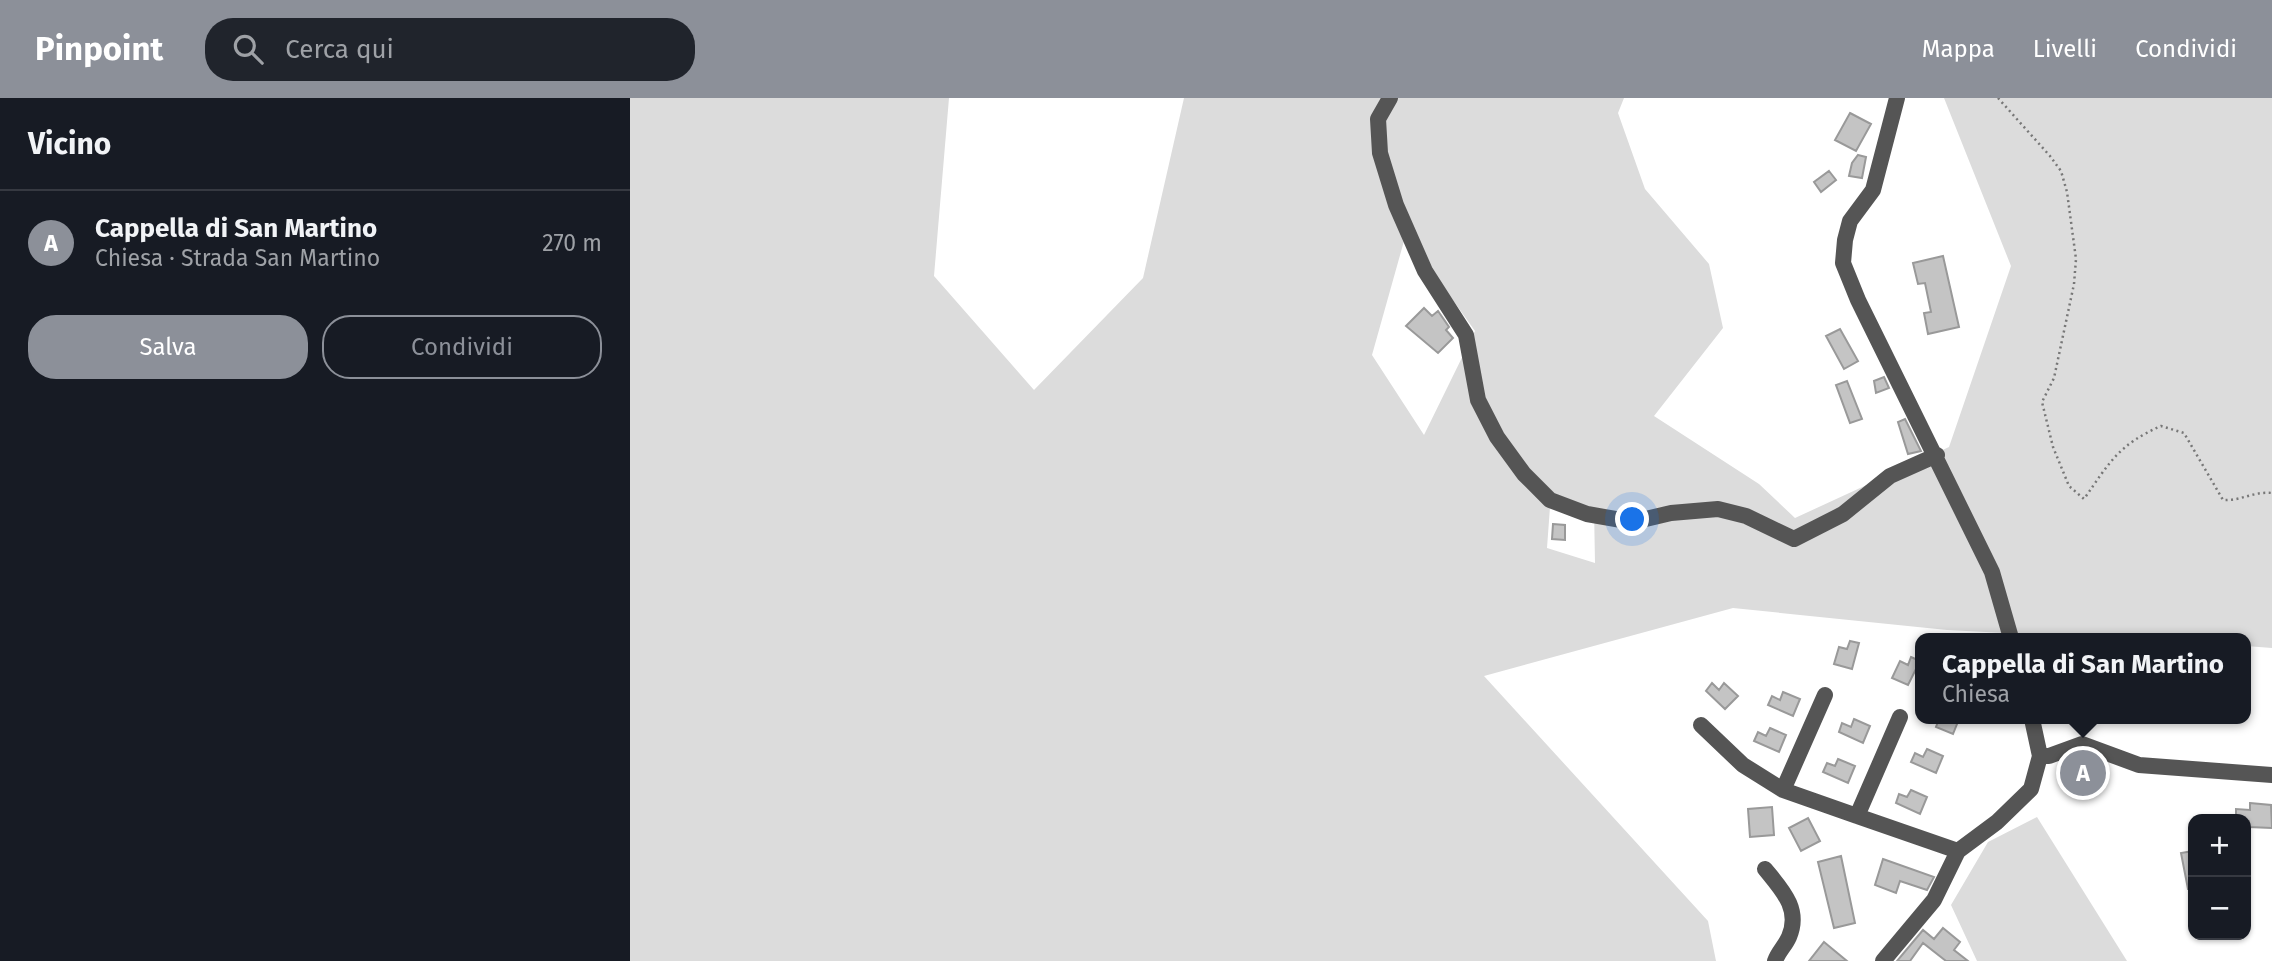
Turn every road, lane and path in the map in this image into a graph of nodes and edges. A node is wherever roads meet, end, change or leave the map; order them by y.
1 (1390, 98) edge
2 (1897, 98) edge
3 (1998, 98) edge
4 (1937, 455) junction
5 (2272, 494) edge
6 (2010, 633) edge
7 (1825, 695) dead end
8 (1900, 717) dead end
9 (2033, 724) edge
10 (1701, 725) dead end
11 (2039, 756) junction
12 (2272, 775) edge
13 (1783, 790) junction
14 (1857, 816) junction
15 (1958, 851) junction
16 (1765, 869) dead end
17 (1775, 961) edge
18 (1883, 961) edge

1 - 4 street
2 - 4 street
3 - 5 path
4 - 6 street
7 - 13 street
8 - 14 street
9 - 11 street
10 - 13 street
11 - 12 street
11 - 15 street
13 - 14 street
14 - 15 street
15 - 18 street
16 - 17 street

